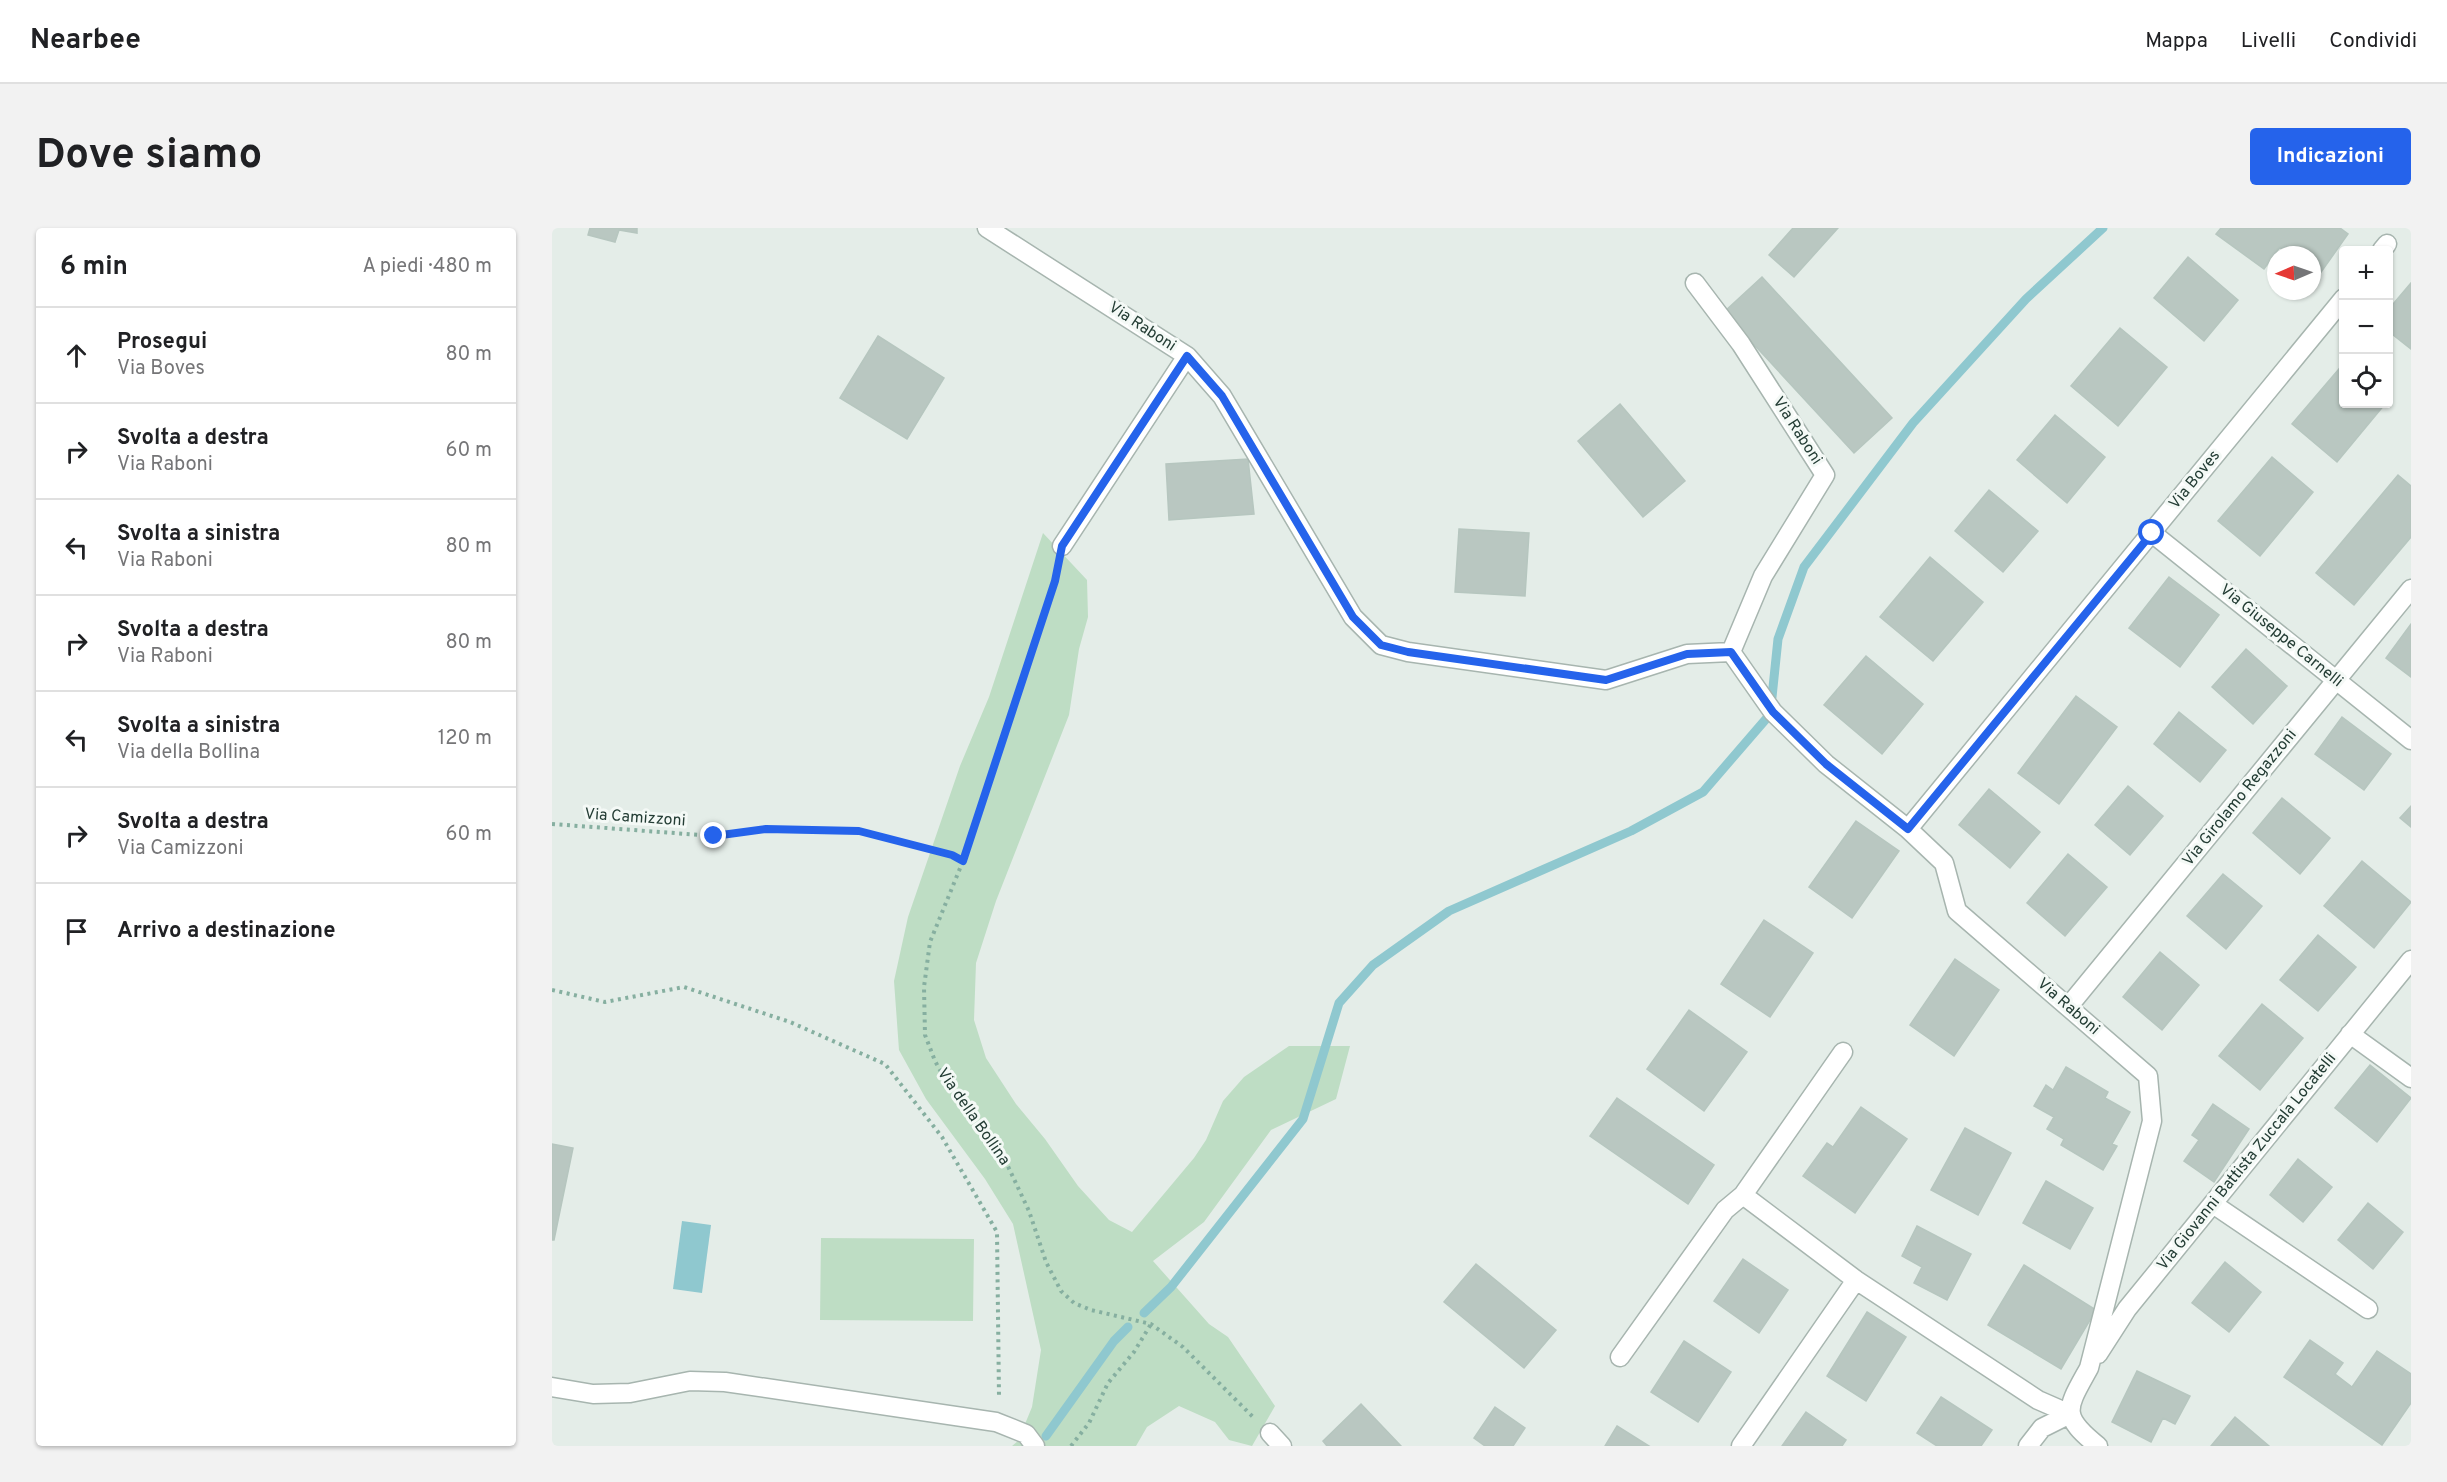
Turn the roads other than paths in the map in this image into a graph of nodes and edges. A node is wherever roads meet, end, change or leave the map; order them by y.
1 (987, 228) edge
2 (1695, 283) dead end
3 (2341, 300) edge
4 (1187, 356) junction
5 (2152, 533) junction
6 (1062, 546) road end
7 (2411, 589) edge
8 (1731, 652) junction
9 (2337, 681) junction
10 (2411, 740) edge
11 (1908, 829) junction
12 (2411, 960) edge
13 (2068, 1007) junction
14 (2350, 1034) junction
15 (1843, 1052) dead end
16 (2411, 1078) edge
17 (1743, 1195) junction
18 (2213, 1204) junction
19 (1856, 1280) junction
20 (2368, 1309) dead end
21 (1620, 1357) dead end
22 (2089, 1368) junction
23 (552, 1387) edge
24 (2070, 1414) junction
25 (1035, 1446) edge
26 (1741, 1446) edge
27 (2028, 1446) edge
28 (2098, 1446) edge

1 - 4 street, Via Raboni
2 - 8 street, Via Raboni
3 - 5 street, Via Boves
4 - 6 street
4 - 8 street, Via Raboni
5 - 9 street, Via Giuseppe Carnelli
5 - 11 street, Via Boves
7 - 9 street, Via Girolamo Regazzoni
8 - 11 street, Via Raboni
9 - 10 street, Via Giuseppe Carnelli
9 - 13 street, Via Girolamo Regazzoni
11 - 13 street, Via Raboni
12 - 14 street, Via Giovanni Battista Zuccala Locatelli
13 - 22 street, Via Raboni
14 - 16 street
14 - 18 street, Via Giovanni Battista Zuccala Locatelli
15 - 17 street
17 - 19 street
17 - 21 street
18 - 20 street
18 - 22 street, Via Giovanni Battista Zuccala Locatelli
19 - 24 street
19 - 26 street
22 - 24 street, Via Raboni
23 - 25 street
24 - 27 street
24 - 28 street

